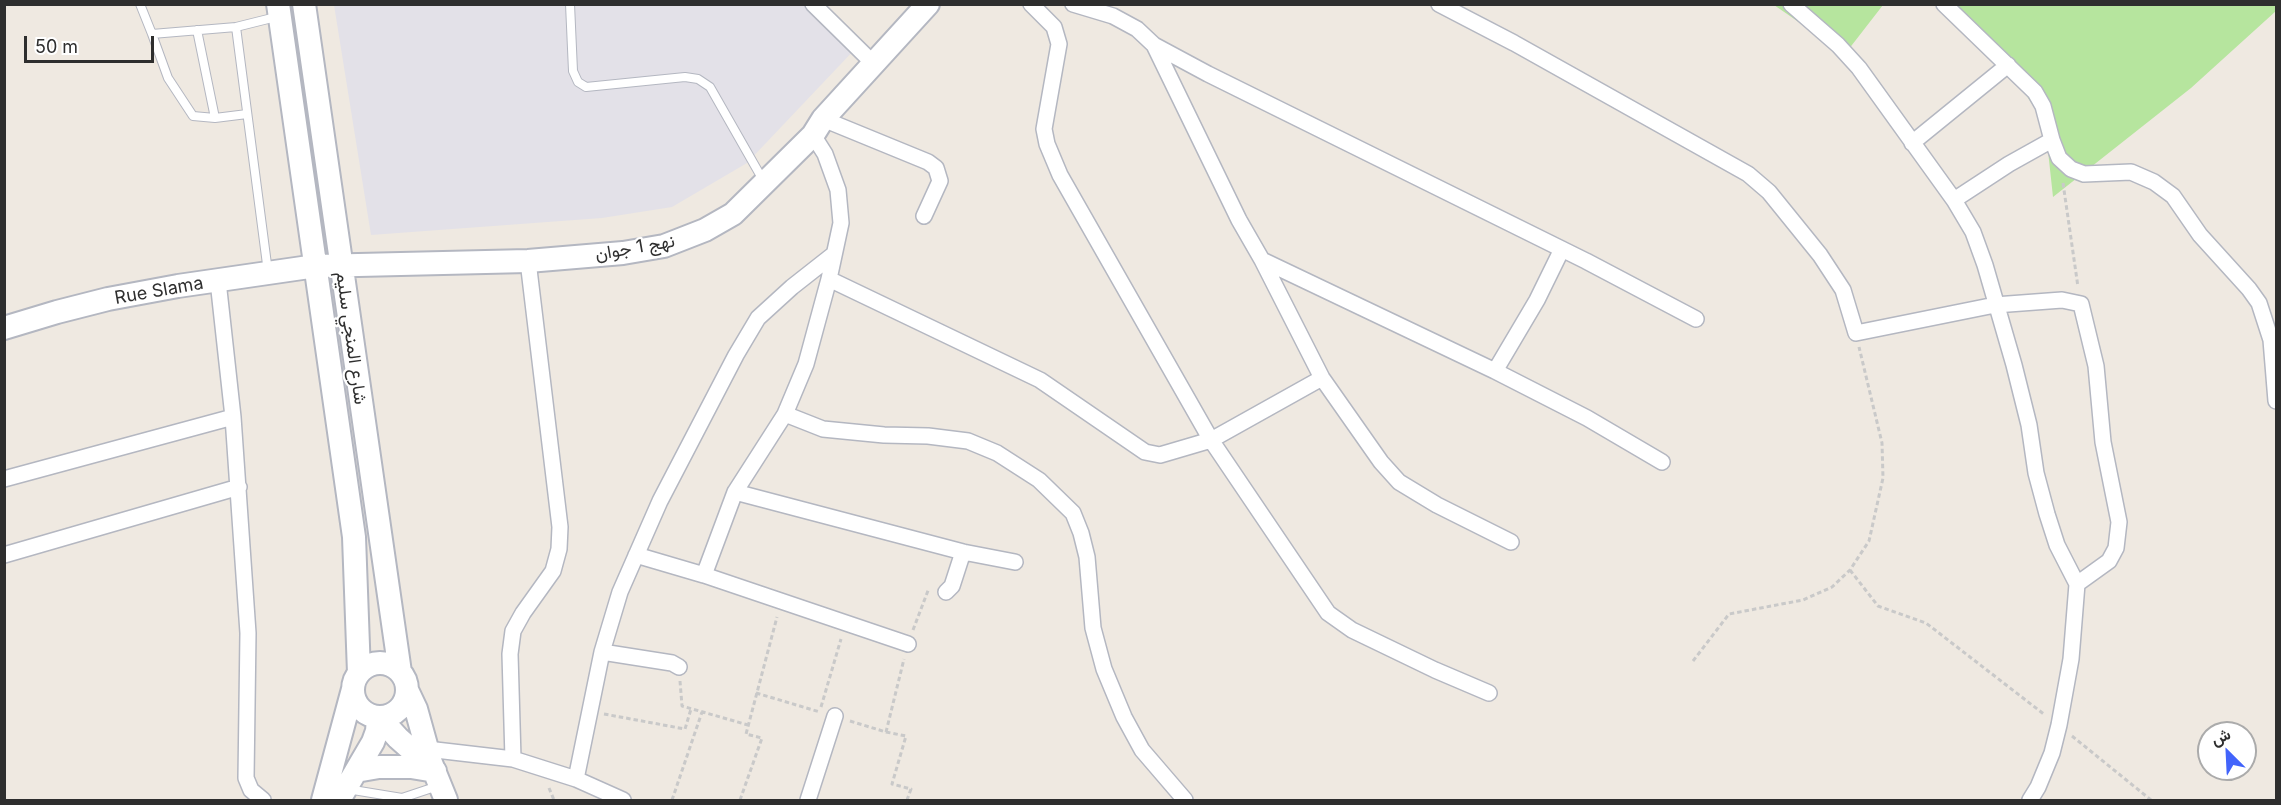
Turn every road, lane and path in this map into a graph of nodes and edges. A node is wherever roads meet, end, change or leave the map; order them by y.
1 (140, 4) edge
2 (304, 4) edge
3 (570, 4) edge
4 (813, 4) edge
5 (928, 4) edge
6 (1031, 4) edge
7 (1073, 4) edge
8 (1439, 4) edge
9 (1791, 4) edge
10 (1944, 4) edge
11 (279, 10) edge
12 (236, 27) junction
13 (197, 30) junction
14 (153, 34) junction
15 (1154, 45) junction
16 (873, 63) junction
17 (2008, 65) junction
18 (248, 114) junction
19 (215, 118) junction
20 (818, 127) junction
21 (2052, 140) junction
22 (1912, 143) junction
23 (2059, 158) junction
24 (764, 182) junction
25 (1954, 200) junction
26 (924, 216) dead end
27 (1562, 249) junction
28 (834, 254) junction
29 (1263, 260) junction
30 (528, 261) junction
31 (340, 264) junction
32 (316, 267) junction
33 (268, 273) junction
34 (829, 279) junction
35 (218, 281) junction
36 (2081, 304) junction
37 (1995, 305) junction
38 (1696, 319) dead end
39 (4, 328) edge
40 (1856, 333) junction
41 (1495, 371) junction
42 (1322, 378) junction
43 (2277, 401) edge
44 (785, 414) junction
45 (233, 417) junction
46 (1211, 440) junction
47 (1662, 462) dead end
48 (4, 479) edge
49 (239, 487) junction
50 (735, 492) junction
51 (1510, 542) dead end
52 (963, 552) junction
53 (4, 555) edge
54 (636, 555) junction
55 (1015, 562) dead end
56 (1850, 570) junction
57 (704, 575) junction
58 (2076, 584) junction
59 (946, 592) joint
60 (781, 601) junction
61 (845, 623) junction
62 (908, 644) junction
63 (602, 652) junction
64 (1693, 662) dead end
65 (679, 667) joint
66 (356, 681) junction
67 (404, 681) junction
68 (756, 693) junction
69 (1489, 693) dead end
70 (691, 709) junction
71 (591, 711) junction
72 (702, 712) junction
73 (827, 714) junction
74 (381, 717) junction
75 (748, 725) junction
76 (2059, 726) junction
77 (886, 732) junction
78 (513, 759) junction
79 (433, 770) edge
80 (576, 779) junction
81 (347, 787) edge
82 (402, 799) edge
83 (263, 801) edge
84 (323, 801) edge
85 (623, 801) edge
86 (672, 801) edge
87 (740, 801) edge
88 (808, 801) edge
89 (907, 801) edge
90 (1185, 801) edge
91 (2030, 801) edge
92 (2151, 801) edge

1 - 14 lane
2 - 31 main road, شارع المنجي سليم
3 - 24 lane
4 - 16 street
5 - 16 main road, نهج 1 جوان
6 - 46 street
7 - 15 street
8 - 40 street
9 - 22 street
10 - 17 street
11 - 12 lane
11 - 32 main road, شارع المنجي سليم
12 - 13 lane
12 - 18 lane
13 - 14 lane
13 - 19 lane
14 - 19 lane
15 - 27 street
15 - 29 street
16 - 20 main road, نهج 1 جوان
17 - 21 street
17 - 22 street
18 - 19 lane
18 - 33 lane
20 - 24 main road, نهج 1 جوان
20 - 26 street
20 - 28 street
21 - 23 street
21 - 25 street
22 - 25 street
23 - 36 path
23 - 43 street
24 - 30 main road, نهج 1 جوان
25 - 37 street
27 - 38 street
27 - 41 street
28 - 34 street
28 - 54 street
29 - 41 street
29 - 42 street
30 - 31 main road, نهج 1 جوان
30 - 78 street
31 - 32 main road, نهج 1 جوان
31 - 67 main road, شارع المنجي سليم
32 - 33 main road, Rue Slama
32 - 66 main road, شارع المنجي سليم
33 - 35 main road, Rue Slama
34 - 44 street
34 - 46 street
35 - 39 main road, Rue Slama
35 - 45 street
36 - 37 street
36 - 58 street
37 - 40 street
37 - 58 street
40 - 56 path
41 - 47 street
42 - 46 street
42 - 51 street
44 - 50 street
44 - 90 street
45 - 48 street
45 - 49 street
46 - 69 street
49 - 53 street
49 - 83 street
50 - 52 street
50 - 57 street
52 - 55 street
52 - 59 street
54 - 57 street
54 - 63 street
56 - 64 path
56 - 76 path
57 - 60 street
58 - 76 street
59 - 62 path
60 - 61 street
60 - 68 path
61 - 62 street
61 - 73 path
62 - 77 path
63 - 65 street
63 - 71 street
65 - 70 path
66 - 67 main road
66 - 74 main road
66 - 84 main road
67 - 74 main road
67 - 79 main road, شارع المنجي سليم
68 - 73 path
68 - 75 path
70 - 71 path
70 - 72 path
71 - 80 street
72 - 75 path
72 - 86 path
73 - 77 path
73 - 88 street
74 - 79 main road
74 - 81 main road
75 - 87 path
76 - 91 street
76 - 92 path
77 - 89 path
78 - 79 street
78 - 80 street
79 - 81 main road
79 - 82 lane
80 - 85 street
81 - 82 lane

